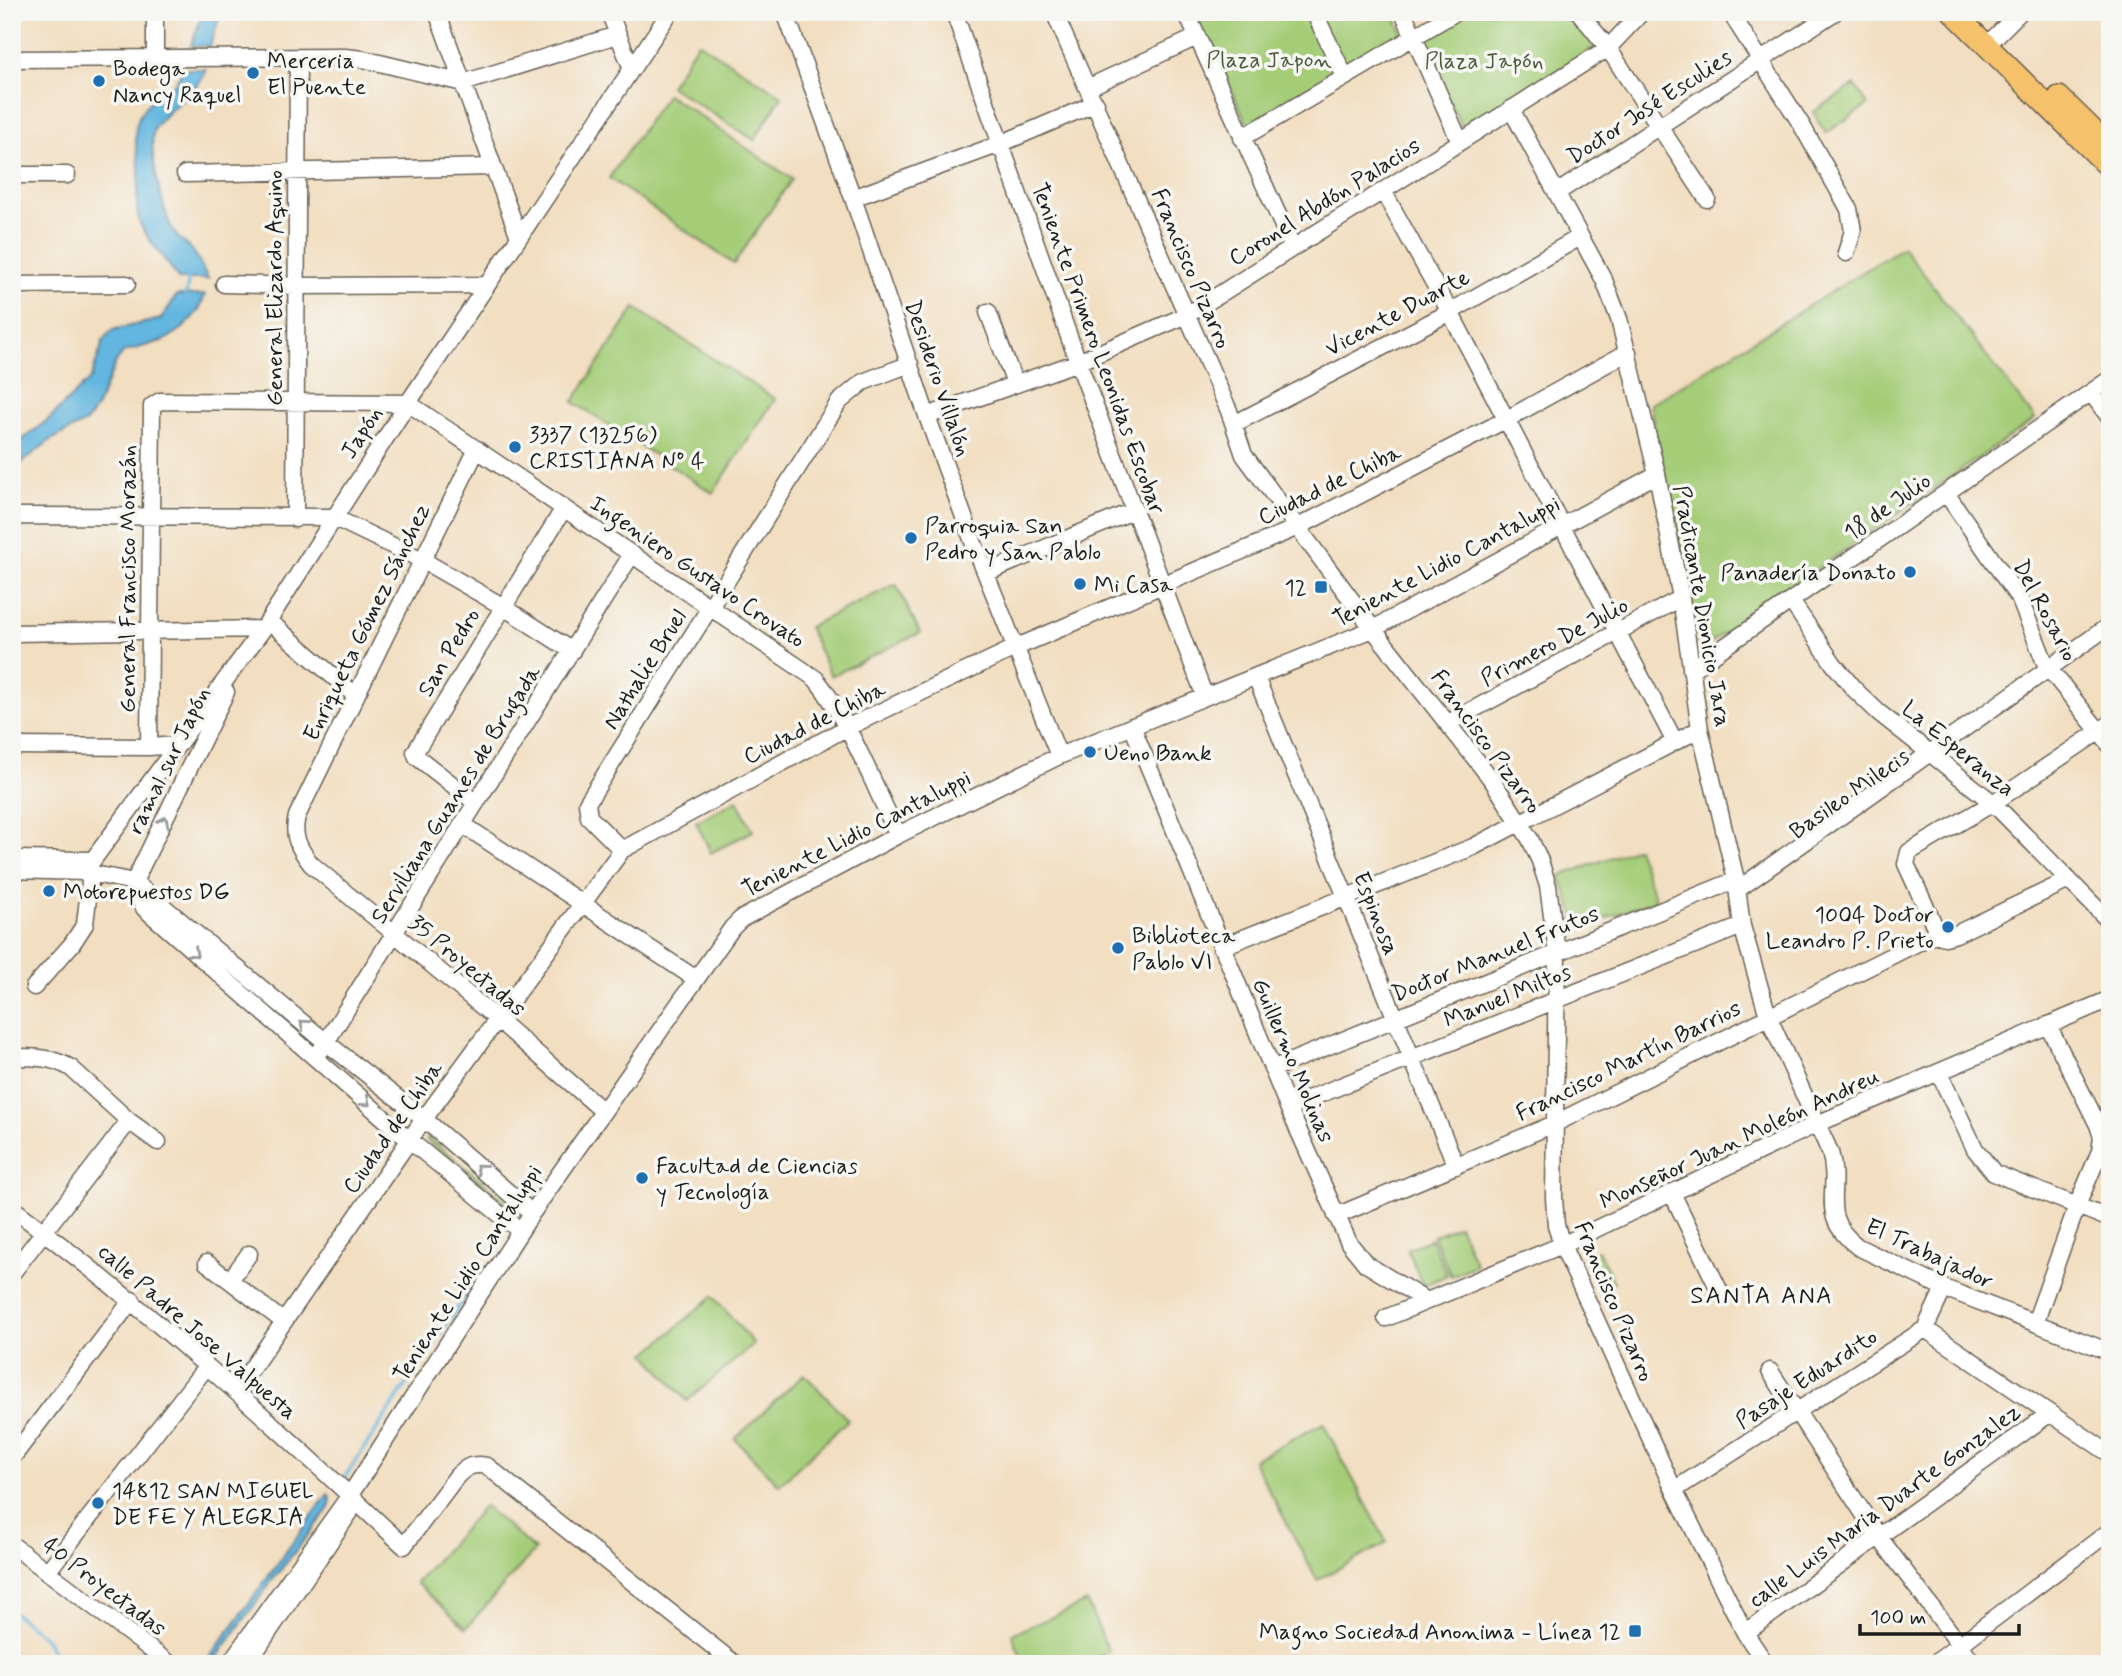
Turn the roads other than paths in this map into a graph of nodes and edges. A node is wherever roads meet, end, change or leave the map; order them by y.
1 (155, 12) edge
2 (437, 12) edge
3 (609, 12) edge
4 (670, 12) edge
5 (785, 12) edge
6 (954, 12) edge
7 (1054, 12) edge
8 (1185, 12) edge
9 (1314, 12) edge
10 (1403, 12) edge
11 (1456, 12) edge
12 (1579, 12) edge
13 (1642, 12) edge
14 (1730, 12) edge
15 (1835, 12) edge
16 (1953, 12) edge
17 (1973, 12) edge
18 (2020, 12) edge
19 (617, 35) junction
20 (1197, 37) junction
21 (1414, 37) junction
22 (1992, 41) junction
23 (1608, 48) junction
24 (155, 58) junction
25 (298, 58) junction
26 (12, 59) edge
27 (1761, 60) junction
28 (632, 69) junction
29 (1345, 77) junction
30 (463, 83) junction
31 (1089, 87) junction
32 (1096, 103) junction
33 (1511, 109) junction
34 (1659, 126) junction
35 (2086, 134) junction
36 (1242, 138) junction
37 (1460, 142) junction
38 (1000, 144) junction
39 (2110, 147) edge
40 (493, 167) junction
41 (2110, 168) edge
42 (298, 172) junction
43 (185, 174) dead end
44 (12, 175) edge
45 (67, 175) dead end
46 (1383, 191) junction
47 (1558, 192) junction
48 (853, 198) junction
49 (1707, 199) dead end
50 (519, 237) junction
51 (1580, 237) junction
52 (1293, 248) junction
53 (1846, 253) dead end
54 (127, 284) dead end
55 (224, 284) dead end
56 (12, 285) edge
57 (487, 285) junction
58 (297, 286) junction
59 (988, 312) dead end
60 (1450, 312) junction
61 (1187, 315) junction
62 (1628, 352) junction
63 (1078, 362) junction
64 (910, 364) junction
65 (2110, 379) edge
66 (1015, 384) junction
67 (2091, 393) junction
68 (296, 402) junction
69 (408, 403) junction
70 (927, 416) junction
71 (2110, 418) edge
72 (1507, 419) junction
73 (1234, 424) junction
74 (477, 449) junction
75 (1657, 474) junction
76 (1946, 493) junction
77 (564, 508) junction
78 (1135, 510) junction
79 (150, 517) junction
80 (333, 517) junction
81 (16, 518) edge
82 (295, 519) junction
83 (1562, 526) junction
84 (1297, 527) junction
85 (632, 554) junction
86 (422, 560) junction
87 (986, 573) junction
88 (1162, 587) junction
89 (1681, 598) junction
90 (1791, 601) junction
91 (502, 606) junction
92 (710, 607) junction
93 (266, 625) junction
94 (2110, 625) edge
95 (1373, 629) junction
96 (149, 631) junction
97 (12, 633) edge
98 (1617, 634) junction
99 (1017, 647) junction
100 (572, 651) junction
101 (242, 657) junction
102 (1691, 670) junction
103 (2051, 672) junction
104 (1256, 677) junction
105 (356, 696) junction
106 (1205, 697) junction
107 (1448, 723) junction
108 (1132, 726) junction
109 (846, 729) junction
110 (1700, 729) junction
111 (2106, 734) edge
112 (1675, 742) junction
113 (178, 745) junction
114 (12, 746) edge
115 (149, 747) junction
116 (1059, 756) junction
117 (1933, 756) junction
118 (476, 803) junction
119 (1993, 803) junction
120 (297, 816) joint
121 (462, 824) junction
122 (1521, 824) junction
123 (898, 835) junction
124 (622, 850) junction
125 (12, 859) edge
126 (89, 868) junction
127 (12, 870) edge
128 (2070, 880) junction
129 (139, 887) junction
130 (1737, 890) junction
131 (1345, 896) junction
132 (582, 902) junction
133 (2110, 922) edge
134 (1742, 926) junction
135 (394, 933) junction
136 (1935, 934) junction
137 (1221, 947) junction
138 (1557, 953) junction
139 (696, 979) junction
140 (34, 987) dead end
141 (2110, 999) edge
142 (1556, 1000) junction
143 (1768, 1016) junction
144 (1396, 1018) junction
145 (497, 1019) junction
146 (2048, 1026) junction
147 (327, 1042) junction
148 (12, 1056) edge
149 (316, 1058) junction
150 (1413, 1058) junction
151 (1272, 1069) junction
152 (1939, 1073) junction
153 (1288, 1107) junction
154 (603, 1111) junction
155 (424, 1119) junction
156 (129, 1121) junction
157 (1554, 1124) junction
158 (1817, 1124) junction
159 (409, 1140) junction
160 (158, 1142) dead end
161 (1456, 1166) junction
162 (1672, 1193) junction
163 (2077, 1206) junction
164 (12, 1208) edge
165 (532, 1213) junction
166 (1336, 1216) junction
167 (2110, 1219) edge
168 (520, 1231) junction
169 (45, 1232) junction
170 (1562, 1245) junction
171 (248, 1254) dead end
172 (207, 1263) dead end
173 (12, 1273) edge
174 (230, 1280) junction
175 (1944, 1288) junction
176 (1720, 1294) dead end
177 (132, 1300) junction
178 (1425, 1300) junction
179 (1387, 1318) dead end
180 (284, 1322) junction
181 (2035, 1323) junction
182 (1925, 1329) junction
183 (2110, 1352) edge
184 (207, 1366) junction
185 (1770, 1371) dead end
186 (236, 1391) junction
187 (1795, 1412) junction
188 (2049, 1414) junction
189 (2110, 1454) edge
190 (12, 1458) edge
191 (1674, 1490) junction
192 (354, 1498) junction
193 (2110, 1531) edge
194 (1879, 1537) junction
195 (12, 1545) edge
196 (47, 1572) junction
197 (1745, 1633) junction
198 (1960, 1645) junction
199 (170, 1664) edge
200 (229, 1664) edge
201 (247, 1664) edge
202 (735, 1664) edge
203 (1766, 1664) edge
204 (1934, 1664) edge
205 (1974, 1664) edge

1 - 24 street
2 - 30 street
3 - 19 street
4 - 28 street, Japón
5 - 48 street, Desiderio Villalón
6 - 38 street, Teniente Primero Leonidas Escobar
7 - 31 street, Francisco Pizarro
8 - 20 street
9 - 29 street
10 - 21 street
11 - 21 street
12 - 23 street
13 - 23 street, Coronel Abdón Palacios
14 - 27 street
15 - 27 street, Doctor José Esculies
16 - 22 main road
17 - 22 main road
18 - 22 street
19 - 28 street
19 - 30 street
20 - 31 street
20 - 36 street
21 - 29 street
21 - 37 street
22 - 35 main road
23 - 33 street, Coronel Abdón Palacios
23 - 34 street
24 - 25 street
24 - 26 street
25 - 30 street
25 - 42 street, General Elizardo Aquino
27 - 34 street, Doctor José Esculies
27 - 53 street
28 - 50 street, Japón
29 - 36 street
30 - 40 street
31 - 32 street, Francisco Pizarro
32 - 38 street
32 - 61 street, Francisco Pizarro
33 - 37 street, Coronel Abdón Palacios
33 - 47 street, Practicante Dionicio Jara
34 - 47 street, Doctor José Esculies
34 - 49 street
35 - 39 main road
35 - 41 main road
36 - 52 street
37 - 46 street, Coronel Abdón Palacios
38 - 48 street
38 - 63 street, Teniente Primero Leonidas Escobar
40 - 42 street
40 - 50 street
42 - 43 street
42 - 58 street, General Elizardo Aquino
44 - 45 street
46 - 52 street, Coronel Abdón Palacios
46 - 60 street
47 - 51 street, Practicante Dionicio Jara
48 - 64 street, Desiderio Villalón
50 - 57 street, Japón
51 - 60 street, Vicente Duarte
51 - 62 street, Practicante Dionicio Jara
52 - 61 street, Coronel Abdón Palacios
54 - 56 street
55 - 58 street
57 - 58 street
57 - 69 street, Japón
58 - 68 street, General Elizardo Aquino
59 - 66 street
60 - 72 street
60 - 73 street, Vicente Duarte
61 - 63 street, Coronel Abdón Palacios
61 - 73 street, Francisco Pizarro
62 - 72 street, Ciudad de Chiba
62 - 75 street, Practicante Dionicio Jara
63 - 66 street, Coronel Abdón Palacios
63 - 78 street, Teniente Primero Leonidas Escobar
64 - 70 street, Desiderio Villalón
64 - 92 street, Nathalie Bruel
65 - 67 street, 18 de Julio
66 - 70 street, Coronel Abdón Palacios
67 - 71 street
67 - 76 street, 18 de Julio
68 - 69 street
68 - 79 street, General Francisco Morazán
68 - 82 street, General Elizardo Aquino
69 - 74 street, Ingeniero Gustavo Crovato
69 - 80 street, Japón
70 - 87 street, Desiderio Villalón
72 - 83 street
72 - 84 street, Ciudad de Chiba
73 - 84 street, Francisco Pizarro
74 - 77 street, Ingeniero Gustavo Crovato
74 - 86 street, Enriqueta Gómez Sánchez
75 - 83 street, Teniente Lidio Cantaluppi
75 - 89 street, Practicante Dionicio Jara
76 - 90 street, 18 de Julio
76 - 103 street, Del Rosario
77 - 85 street, Ingeniero Gustavo Crovato
77 - 91 street, San Pedro
78 - 87 street
78 - 88 street, Teniente Primero Leonidas Escobar
79 - 81 street
79 - 82 street
79 - 96 street, General Francisco Morazán
80 - 82 street
80 - 86 street
80 - 93 street, Japón
83 - 95 street, Teniente Lidio Cantaluppi
83 - 98 street
84 - 88 street, Ciudad de Chiba
84 - 95 street, Francisco Pizarro
85 - 92 street, Ingeniero Gustavo Crovato
85 - 100 street, Serviliana Guanes de Brugada
86 - 91 street
86 - 105 street, Enriqueta Gómez Sánchez
87 - 99 street, Desiderio Villalón
88 - 99 street, Ciudad de Chiba
88 - 106 street, Teniente Primero Leonidas Escobar
89 - 98 street, Primero De Julio
89 - 102 street, Practicante Dionicio Jara
90 - 102 street, 18 de Julio
90 - 117 street, La Esperanza
91 - 100 street
91 - 118 street, San Pedro
92 - 109 street, Ingeniero Gustavo Crovato
92 - 124 street, Nathalie Bruel
93 - 96 street
93 - 101 street, Japón
93 - 105 street
94 - 103 street, Basileo Milecis
95 - 104 street, Teniente Lidio Cantaluppi
95 - 107 street, Francisco Pizarro
96 - 97 street
96 - 115 street, General Francisco Morazán
98 - 107 street, Primero De Julio
98 - 112 street
99 - 109 street, Ciudad de Chiba
99 - 116 street, Desiderio Villalón
100 - 118 street, Serviliana Guanes de Brugada
101 - 113 street, Japón
129 -> 101 street, ramal sur Japón
102 - 110 street, Practicante Dionicio Jara
103 - 111 street, Del Rosario
103 - 117 street, Basileo Milecis
104 - 106 street, Teniente Lidio Cantaluppi
104 - 131 street, Espinosa
105 - 120 street, Enriqueta Gómez Sánchez
106 - 108 street, Teniente Lidio Cantaluppi
107 - 122 street, Francisco Pizarro
108 - 116 street, Teniente Lidio Cantaluppi
108 - 137 street, Guillermo Molinas
109 - 123 street, Ingeniero Gustavo Crovato
109 - 124 street, Ciudad de Chiba
110 - 112 street
110 - 130 street, Practicante Dionicio Jara
111 - 119 street
112 - 122 street
113 - 115 street
113 - 126 street, Japón
114 - 115 street
116 - 123 street, Teniente Lidio Cantaluppi
117 - 119 street, La Esperanza
117 - 130 street, Basileo Milecis
118 - 121 street, Serviliana Guanes de Brugada
119 - 128 street, La Esperanza
119 - 136 street
120 - 135 street, 35 Proyectadas
121 - 132 street
121 - 135 street, Serviliana Guanes de Brugada
122 - 131 street
122 - 138 street, Francisco Pizarro
123 - 139 street, Teniente Lidio Cantaluppi
124 - 132 street, Ciudad de Chiba
125 - 126 street
126 - 127 street
126 - 129 street
126 - 140 street
128 - 133 street, La Esperanza
128 - 136 street, Francisco Martín Barrios
147 -> 129 street
129 -> 149 street
130 - 134 street, Practicante Dionicio Jara
130 - 138 street, Doctor Manuel Frutos
131 - 137 street
131 - 144 street, Espinosa
132 - 139 street
132 - 145 street, Ciudad de Chiba
134 - 142 street, Manuel Miltos
134 - 143 street, Practicante Dionicio Jara
135 - 145 street, 35 Proyectadas
135 - 147 street, Serviliana Guanes de Brugada
136 - 143 street, Francisco Martín Barrios
137 - 151 street, Guillermo Molinas
138 - 142 street, Francisco Pizarro
138 - 144 street, Doctor Manuel Frutos
139 - 154 street, Teniente Lidio Cantaluppi
141 - 146 street, Monseñor Juan Moleón Andreu
142 - 150 street, Manuel Miltos
142 - 157 street, Francisco Pizarro
143 - 157 street, Francisco Martín Barrios
143 - 158 street, Practicante Dionicio Jara
144 - 150 street, Espinosa
144 - 151 street, Doctor Manuel Frutos
145 - 154 street, 35 Proyectadas
145 - 155 street, Ciudad de Chiba
146 - 152 street, Monseñor Juan Moleón Andreu
146 - 163 street
147 - 149 street, Serviliana Guanes de Brugada
147 - 155 street
148 - 156 street
149 -> 159 street
150 - 153 street, Manuel Miltos
150 - 161 street, Espinosa
151 - 153 street, Guillermo Molinas
152 - 158 street, Monseñor Juan Moleón Andreu
152 - 163 street
153 - 166 street, Guillermo Molinas
154 - 165 street, Teniente Lidio Cantaluppi
155 - 159 street, Ciudad de Chiba
165 -> 155 street
156 - 160 street
156 - 169 street
157 - 161 street, Francisco Martín Barrios
157 - 170 street, Francisco Pizarro
158 - 162 street, Monseñor Juan Moleón Andreu
158 - 175 street, El Trabajador
159 - 168 street
159 - 180 street, Ciudad de Chiba
161 - 166 street, Francisco Martín Barrios
162 - 170 street, Monseñor Juan Moleón Andreu
162 - 176 street
163 - 167 street
163 - 181 street
164 - 169 street, calle Padre Jose Valpuesta
165 - 168 street, Teniente Lidio Cantaluppi
166 - 178 street, Guillermo Molinas
168 - 192 street, Teniente Lidio Cantaluppi
169 - 173 street
169 - 177 street, calle Padre Jose Valpuesta
170 - 178 street, Monseñor Juan Moleón Andreu
170 - 191 street, Francisco Pizarro
171 - 174 street
172 - 174 street
174 - 180 street
175 - 181 street, El Trabajador
175 - 182 street
177 - 184 street, calle Padre Jose Valpuesta
177 - 190 street
178 - 179 street, Monseñor Juan Moleón Andreu
180 - 186 street, Ciudad de Chiba
181 - 183 street, El Trabajador
182 - 187 street, Pasaje Eduardito
182 - 188 street
184 - 186 street, calle Padre Jose Valpuesta
184 - 196 street
185 - 187 street
186 - 192 street, calle Padre Jose Valpuesta
187 - 191 street, Pasaje Eduardito
187 - 194 street
188 - 189 street
188 - 194 street, calle Luis Maria Duarte Gonzalez
191 - 197 street, Francisco Pizarro
192 - 200 street, Teniente Lidio Cantaluppi
192 - 201 street
192 - 202 street, calle Padre Jose Valpuesta
193 - 198 street
194 - 197 street, calle Luis Maria Duarte Gonzalez
194 - 198 street
195 - 196 street, 40 Proyectadas
196 - 199 street, 40 Proyectadas
197 - 203 street, Francisco Pizarro
198 - 204 street
198 - 205 street

